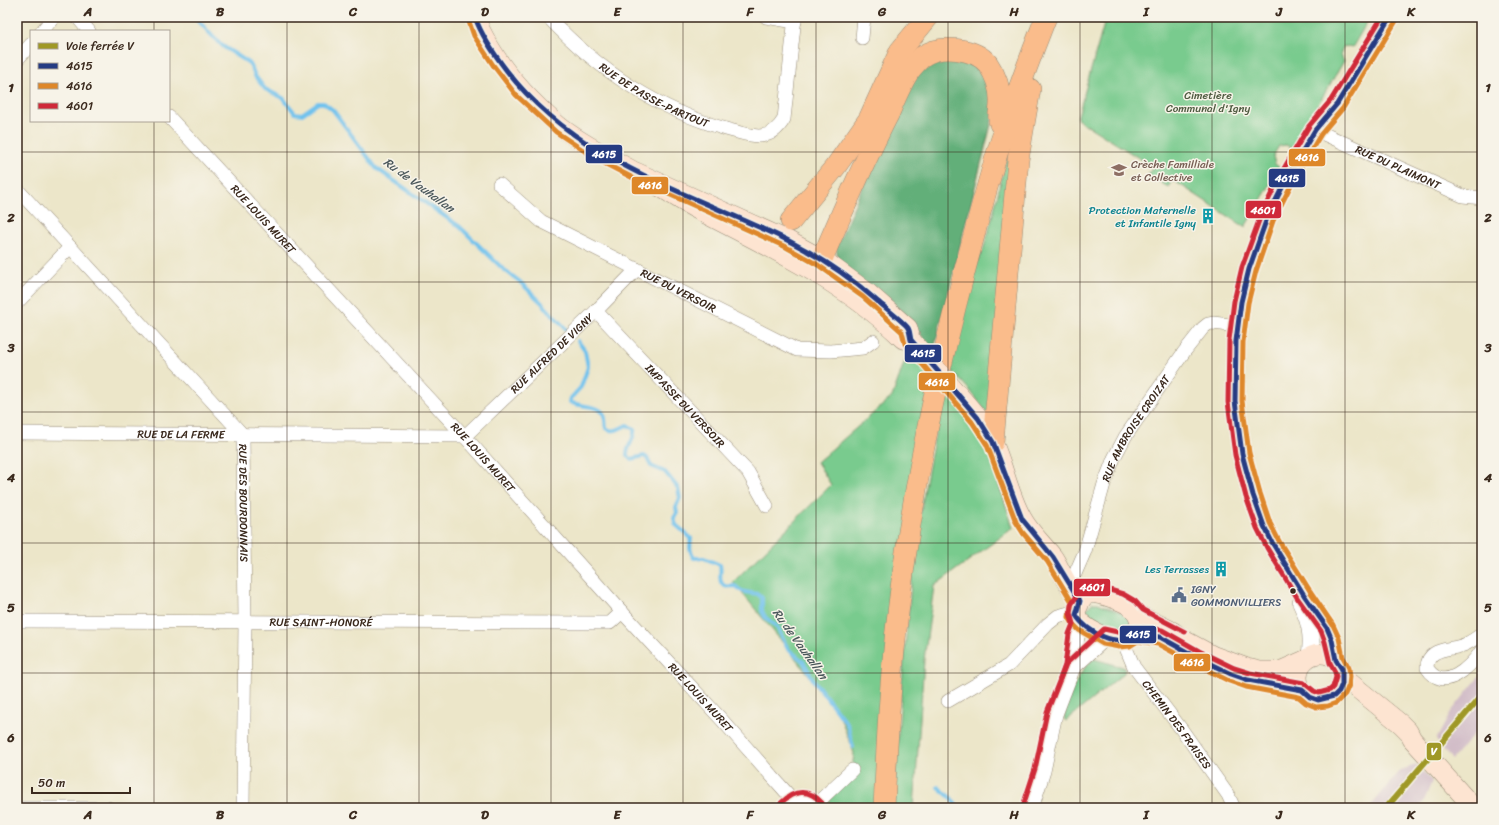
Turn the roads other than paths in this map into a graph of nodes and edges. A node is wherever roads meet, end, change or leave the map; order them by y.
1 (54, 17) edge
2 (76, 17) edge
3 (475, 17) edge
4 (548, 17) edge
5 (766, 17) edge
6 (864, 17) edge
7 (928, 17) edge
8 (1046, 17) edge
9 (1390, 17) edge
10 (795, 20) edge
11 (43, 30) edge
12 (88, 30) edge
13 (862, 38) dead end
14 (30, 45) edge
15 (17, 60) edge
16 (1026, 69) junction
17 (170, 118) edge
18 (1315, 130) junction
19 (1004, 132) junction
20 (636, 172) junction
21 (499, 184) dead end
22 (17, 189) edge
23 (1482, 198) edge
24 (790, 231) junction
25 (70, 247) junction
26 (822, 259) junction
27 (797, 263) junction
28 (637, 270) junction
29 (17, 303) edge
30 (596, 311) junction
31 (1238, 327) junction
32 (911, 340) junction
33 (873, 341) dead end
34 (17, 433) edge
35 (243, 435) junction
36 (465, 436) junction
37 (993, 442) junction
38 (767, 506) dead end
39 (1273, 544) junction
40 (1053, 558) junction
41 (1075, 574) junction
42 (1082, 607) junction
43 (622, 612) junction
44 (1138, 614) junction
45 (17, 621) edge
46 (245, 622) junction
47 (1482, 634) edge
48 (1122, 637) junction
49 (1482, 650) edge
50 (1308, 658) junction
51 (1072, 667) junction
52 (1340, 668) junction
53 (1302, 690) junction
54 (1334, 696) junction
55 (948, 701) dead end
56 (1417, 744) junction
57 (852, 770) dead end
58 (790, 804) edge
59 (816, 807) edge
60 (17, 808) edge
61 (108, 808) edge
62 (243, 808) edge
63 (884, 808) edge
64 (1030, 808) edge
65 (1234, 808) edge
66 (1474, 808) edge

1 - 11 street
2 - 12 street
3 - 20 main road
4 - 10 street, RUE DE PASSE-PARTOUT
5 - 10 street
6 - 13 street
7 - 24 main road
8 - 16 main road
9 - 18 street
14 - 15 street
16 - 19 main road
16 - 37 main road
17 - 36 street, RUE LOUIS MURET
18 - 23 street, RUE DU PLAIMONT
18 - 31 street
19 - 26 main road
19 - 63 main road
20 - 24 main road
20 - 27 main road
21 - 28 street, RUE DU VERSOIR
22 - 25 street, RUE DES BOURDONNAIS
24 - 26 main road
24 - 27 main road
25 - 29 street
25 - 35 street, RUE DES BOURDONNAIS
26 - 27 main road
26 - 32 main road
27 - 32 main road
28 - 30 street, RUE ALFRED DE VIGNY
28 - 33 street, RUE DU VERSOIR
30 - 36 street, RUE ALFRED DE VIGNY
30 - 38 street, IMPASSE DU VERSOIR
31 - 39 street
31 - 41 street, RUE AMBROISE CROIZAT
32 - 37 main road, bridge
34 - 35 street, RUE DE LA FERME
35 - 36 street, RUE DE LA FERME
35 - 46 street, RUE DES BOURDONNAIS
36 - 43 street, RUE LOUIS MURET
37 - 40 main road
39 - 50 street
39 - 52 street
40 - 41 main road
40 - 42 main road
41 - 42 main road
42 - 44 main road
42 - 48 main road
42 - 51 street
42 - 55 street
43 - 46 street, RUE SAINT-HONORÉ
43 - 58 street, RUE LOUIS MURET
44 - 48 main road
44 - 50 main road
45 - 46 street, RUE SAINT-HONORÉ
46 - 62 street, RUE DES BOURDONNAIS
47 - 49 street
48 - 51 street
48 - 53 main road
48 - 65 street, CHEMIN DES FRAISES
50 - 52 main road
50 - 53 main road
51 - 64 street
52 - 54 main road
52 - 56 main road
53 - 54 main road
54 - 56 main road
56 - 66 main road
57 - 59 street
58 - 59 street
60 - 61 street

